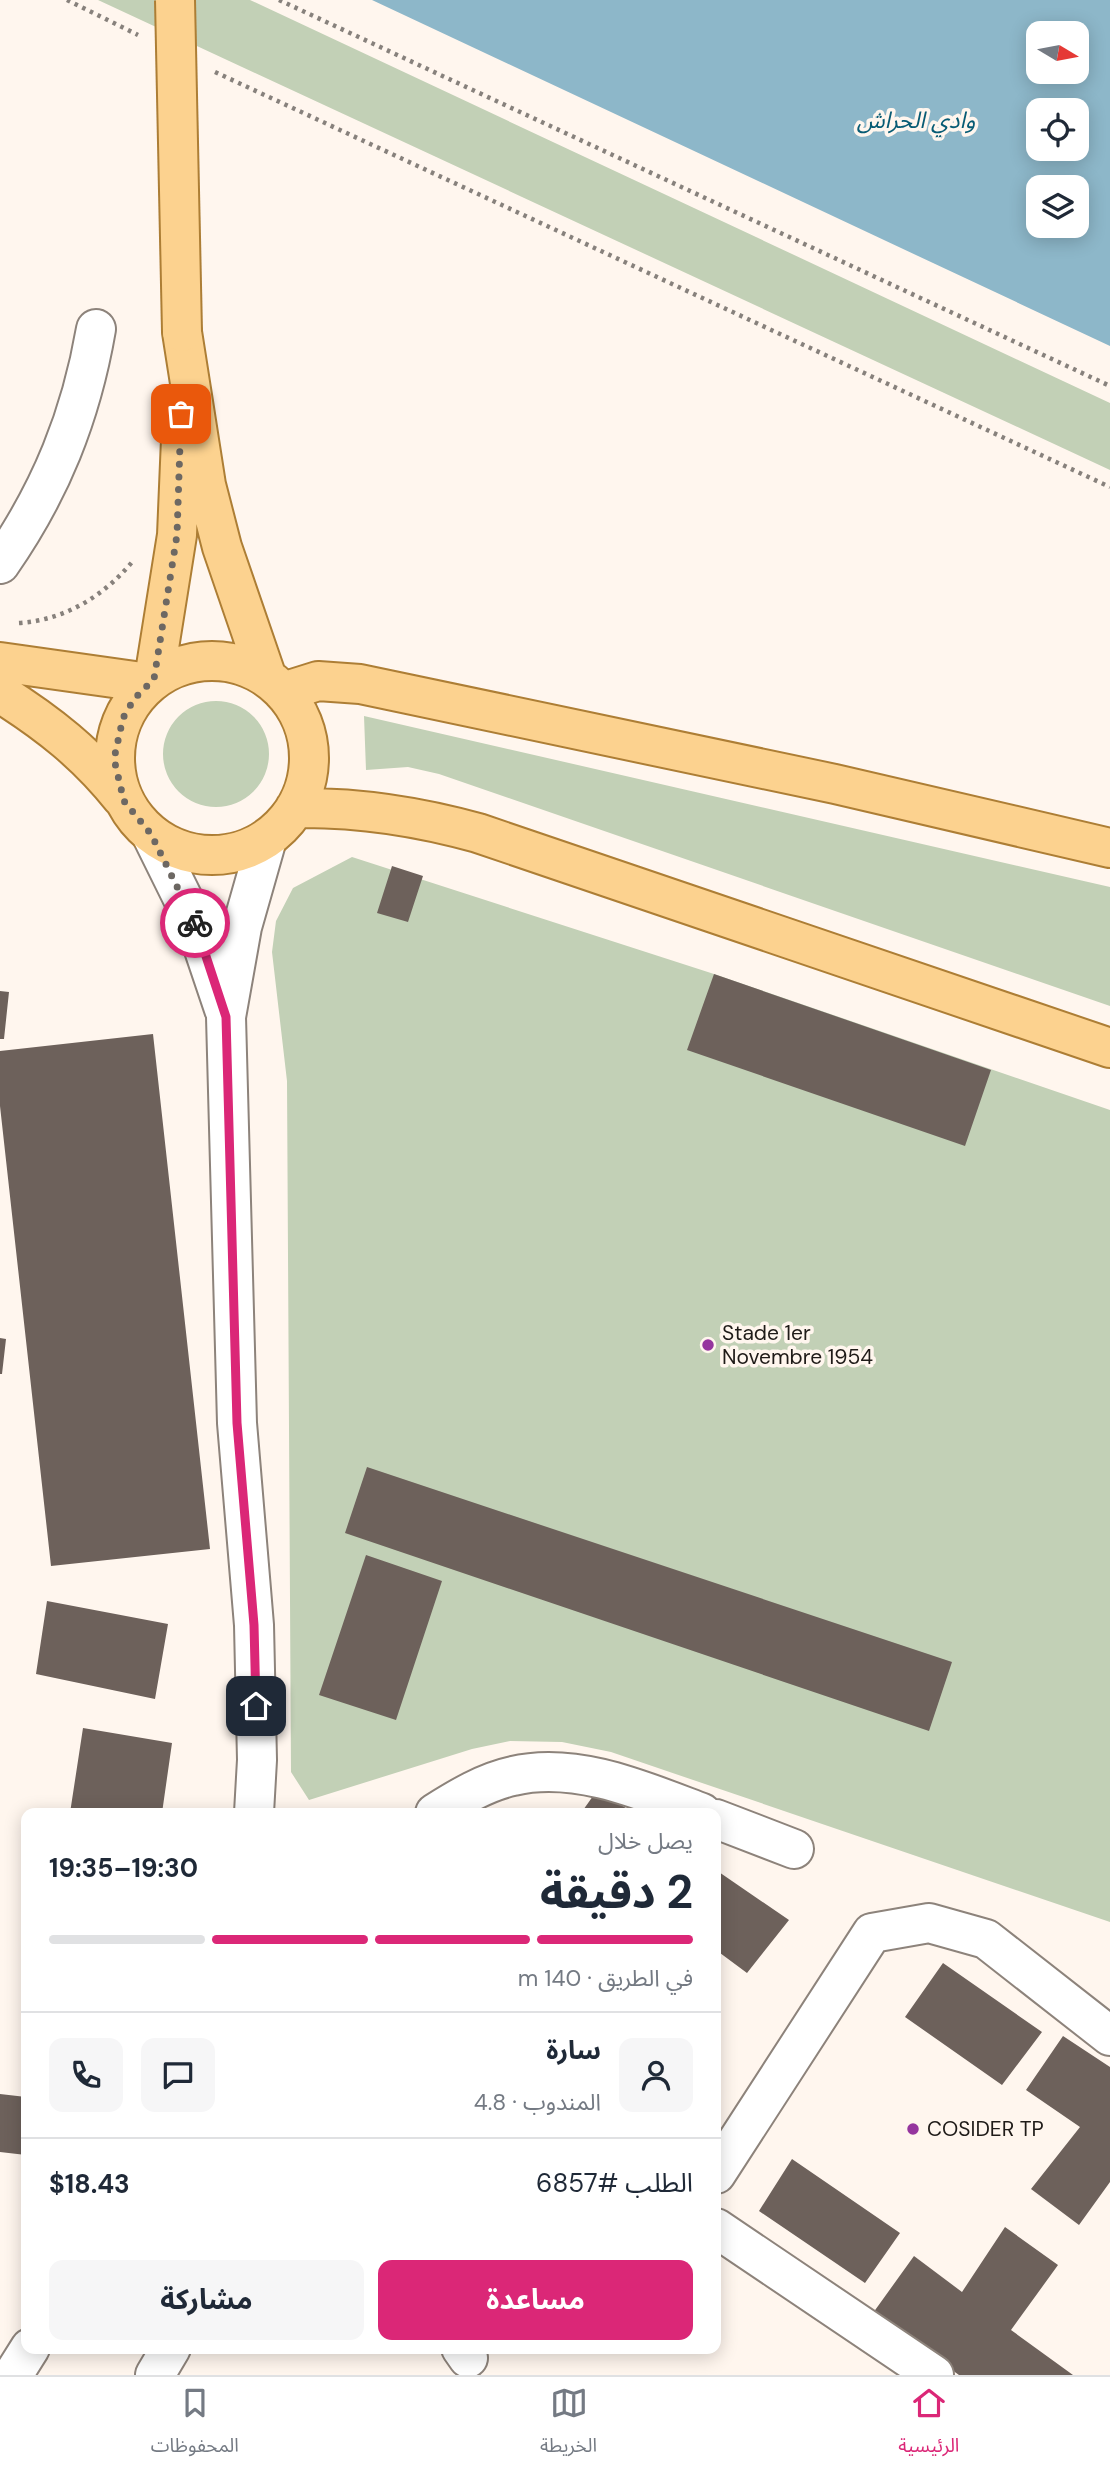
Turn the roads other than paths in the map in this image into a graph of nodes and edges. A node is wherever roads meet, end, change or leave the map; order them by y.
1 (175, 0) edge
2 (96, 329) dead end
3 (182, 332) junction
4 (0, 564) edge
5 (0, 662) edge
6 (151, 681) junction
7 (275, 685) junction
8 (0, 693) edge
9 (124, 801) junction
10 (295, 808) junction
11 (151, 834) junction
12 (267, 839) junction
13 (1110, 848) edge
14 (226, 1017) junction
15 (1110, 1048) edge
16 (254, 1808) edge
17 (443, 1808) edge
18 (689, 1808) edge
19 (721, 1820) edge
20 (794, 1849) dead end
21 (1110, 2035) edge
22 (721, 2166) edge
23 (721, 2231) edge
24 (26, 2354) edge
25 (168, 2354) edge
26 (13, 2375) edge
27 (155, 2375) edge
28 (934, 2375) edge

1 - 3 main road, bridge
2 - 4 street
3 - 6 main road
3 - 7 main road
5 - 6 main road
6 - 7 main road
6 - 9 main road
7 - 10 main road
7 - 13 main road
8 - 9 main road
9 - 11 main road
10 - 12 main road
10 - 15 main road
11 - 12 main road
11 - 14 street
12 - 14 street
14 - 16 street
17 - 18 street
19 - 20 street
21 - 22 street
23 - 28 street
24 - 26 street
25 - 27 street

